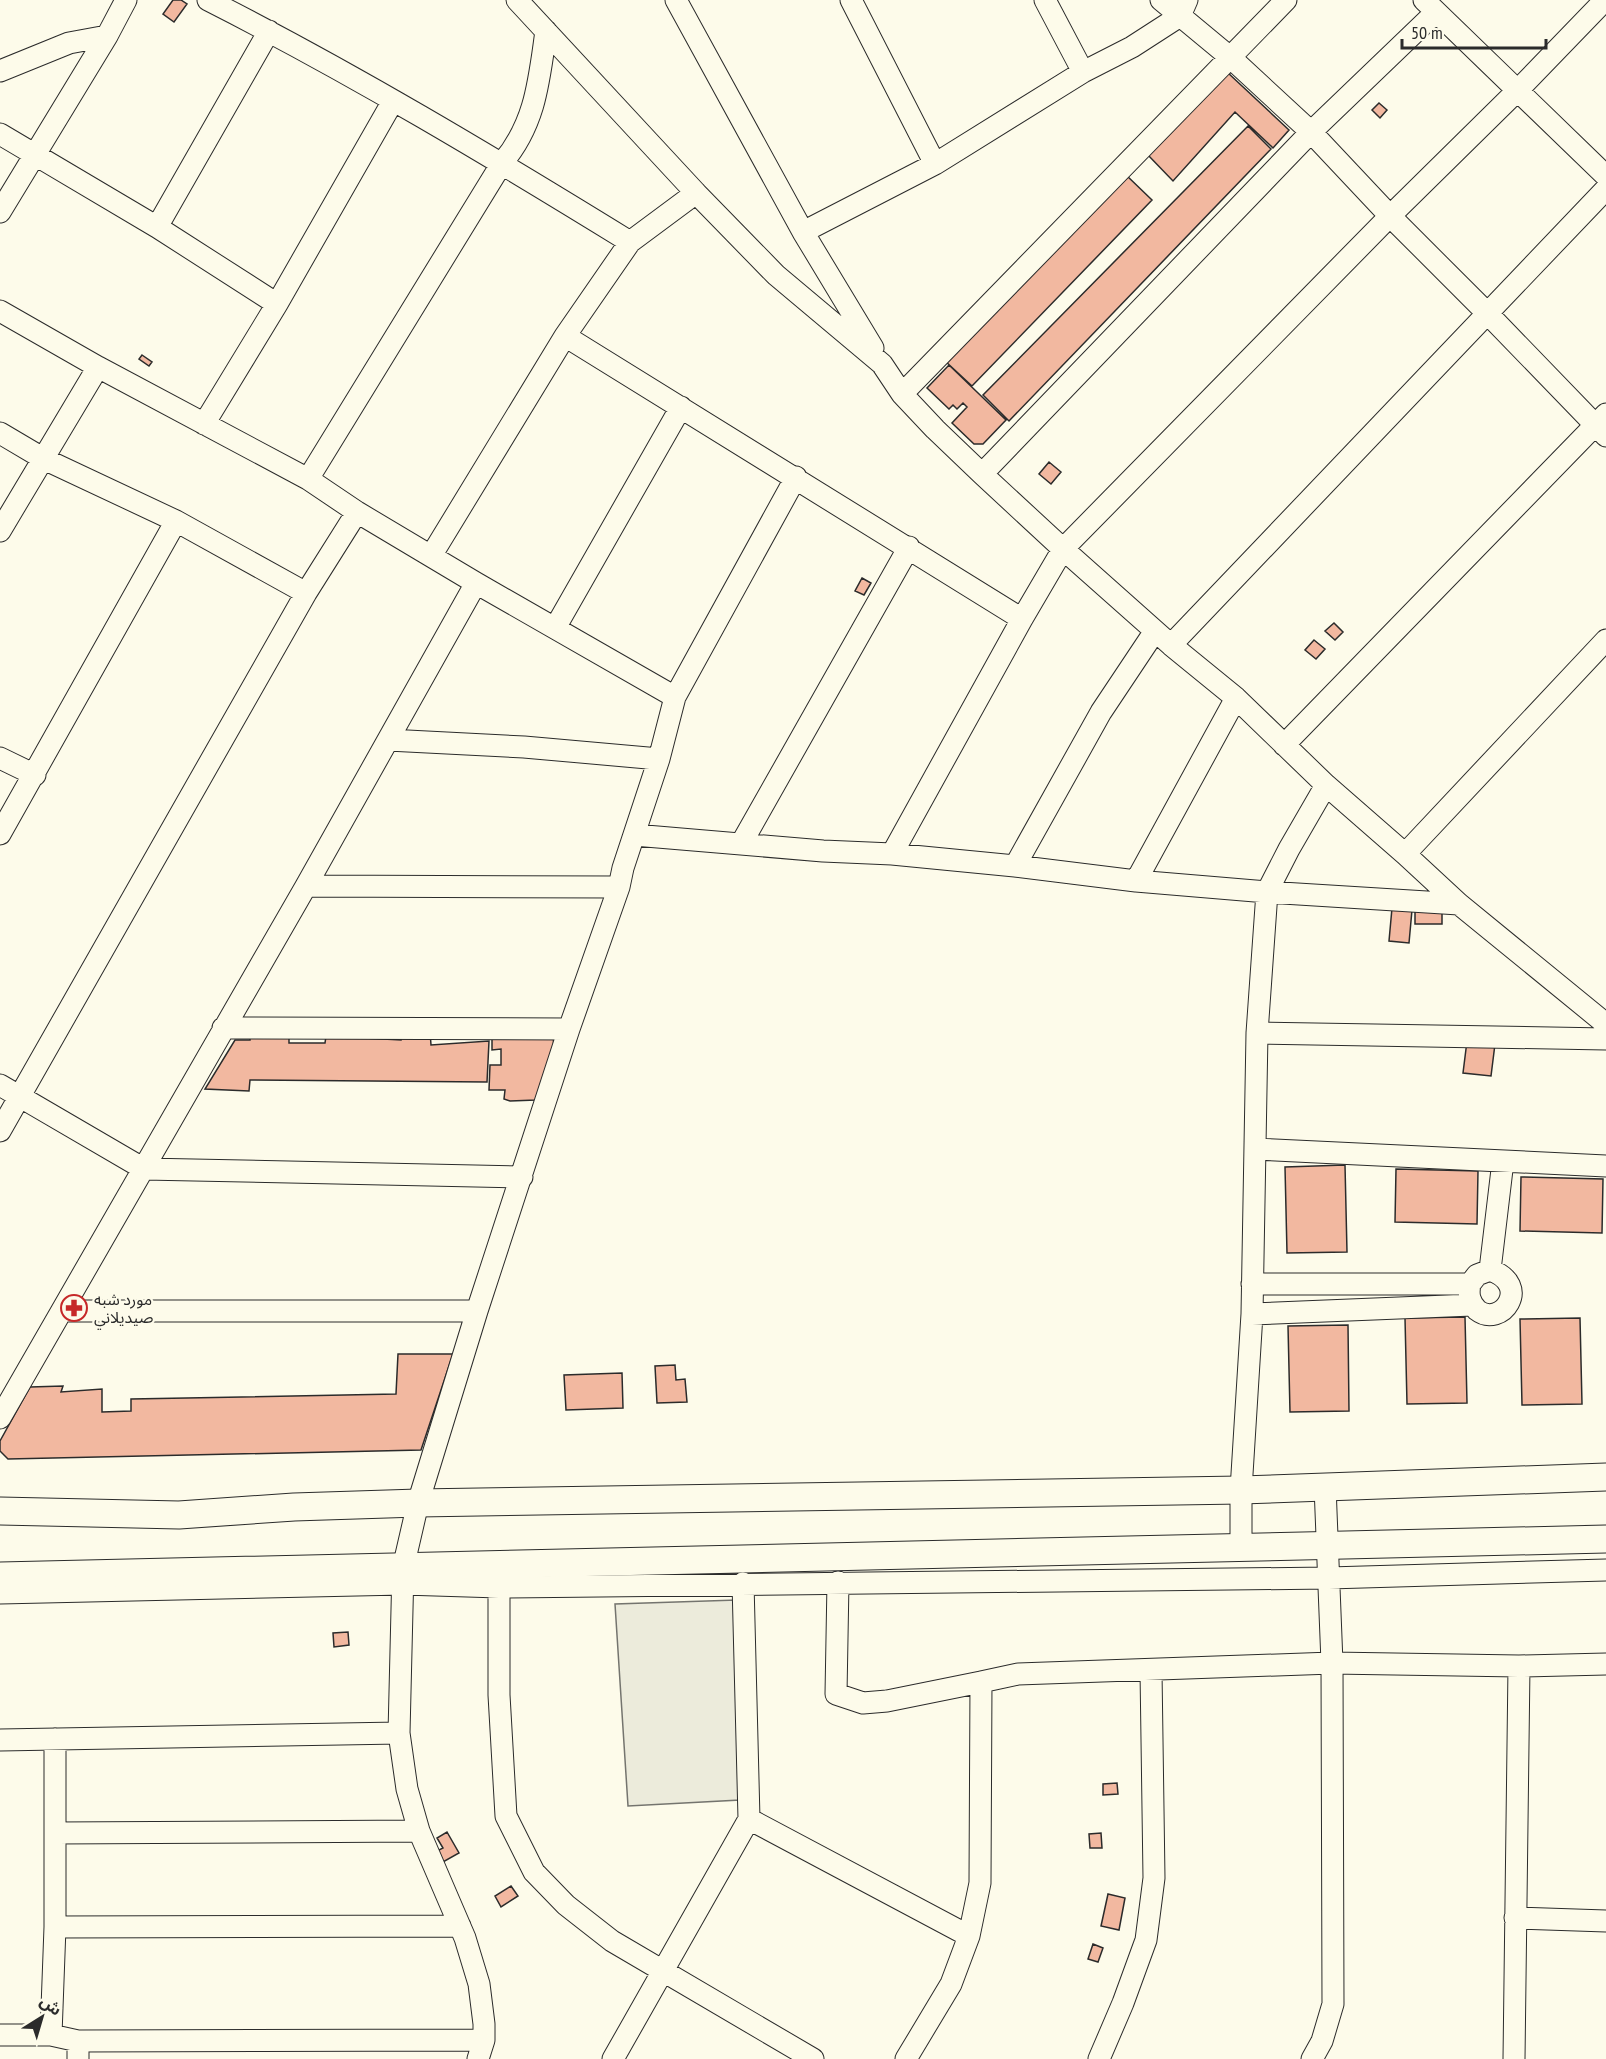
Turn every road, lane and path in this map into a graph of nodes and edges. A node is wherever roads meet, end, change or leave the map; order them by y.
1 (126, 0) edge
2 (208, 0) edge
3 (517, 0) edge
4 (676, 0) edge
5 (851, 0) edge
6 (1045, 0) edge
7 (1161, 0) edge
8 (1286, 0) edge
9 (1605, 0) edge
10 (1430, 6) edge
11 (1184, 8) edge
12 (269, 31) junction
13 (546, 31) junction
14 (107, 36) junction
15 (1231, 58) junction
16 (0, 71) edge
17 (1083, 72) junction
18 (1518, 89) junction
19 (393, 101) junction
20 (1311, 132) junction
21 (0, 134) edge
22 (36, 154) junction
23 (502, 163) junction
24 (935, 164) junction
25 (1606, 176) edge
26 (1606, 189) edge
27 (696, 193) junction
28 (0, 212) edge
29 (1390, 216) junction
30 (157, 227) junction
31 (803, 232) junction
32 (630, 242) junction
33 (277, 304) junction
34 (0, 311) edge
35 (1488, 314) junction
36 (565, 336) junction
37 (882, 364) junction
38 (98, 367) junction
39 (902, 394) junction
40 (681, 407) junction
41 (204, 424) junction
42 (1602, 425) edge
43 (0, 433) edge
44 (44, 459) junction
45 (982, 474) junction
46 (796, 477) junction
47 (308, 479) junction
48 (357, 513) junction
49 (176, 521) junction
50 (0, 531) edge
51 (909, 547) junction
52 (1063, 549) junction
53 (431, 556) junction
54 (476, 584) junction
55 (306, 593) junction
56 (1022, 619) junction
57 (555, 628) junction
58 (1163, 638) junction
59 (1606, 640) edge
60 (675, 697) junction
61 (1236, 698) junction
62 (388, 740) junction
63 (1284, 745) junction
64 (0, 758) edge
65 (659, 759) junction
66 (35, 775) junction
67 (1326, 785) junction
68 (0, 834) edge
69 (634, 835) junction
70 (741, 844) junction
71 (892, 854) junction
72 (1405, 854) junction
73 (1015, 866) junction
74 (1136, 881) junction
75 (306, 886) junction
76 (619, 887) junction
77 (1267, 892) junction
78 (1460, 904) junction
79 (1606, 1024) edge
80 (223, 1028) junction
81 (569, 1029) junction
82 (1257, 1033) junction
83 (1606, 1039) edge
84 (0, 1085) edge
85 (20, 1096) junction
86 (0, 1131) edge
87 (1255, 1149) junction
88 (1503, 1161) junction
89 (1606, 1166) edge
90 (144, 1169) junction
91 (522, 1177) junction
92 (1490, 1270) junction
93 (1252, 1284) junction
94 (1470, 1284) junction
95 (1472, 1305) junction
96 (62, 1311) junction
97 (477, 1311) junction
98 (1252, 1314) junction
99 (0, 1418) edge
100 (1606, 1477) edge
101 (1325, 1486) junction
102 (1241, 1490) junction
103 (418, 1503) junction
104 (0, 1510) edge
105 (1606, 1539) edge
106 (1328, 1545) junction
107 (1241, 1547) junction
108 (1606, 1570) edge
109 (0, 1576) edge
110 (403, 1576) junction
111 (1329, 1578) junction
112 (838, 1582) junction
113 (743, 1583) junction
114 (499, 1587) junction
115 (0, 1593) edge
116 (1332, 1663) junction
117 (1606, 1664) edge
118 (1519, 1666) junction
119 (1151, 1671) junction
120 (981, 1682) junction
121 (399, 1734) junction
122 (55, 1739) junction
123 (0, 1740) edge
124 (749, 1819) junction
125 (419, 1832) junction
126 (55, 1833) junction
127 (1515, 1918) junction
128 (1606, 1921) edge
129 (460, 1926) junction
130 (55, 1927) junction
131 (969, 1936) junction
132 (662, 1972) junction
133 (0, 2035) edge
134 (51, 2035) junction
135 (481, 2049) edge
136 (78, 2050) edge
137 (613, 2059) edge
138 (813, 2059) edge
139 (906, 2059) edge
140 (1099, 2059) edge
141 (1312, 2059) edge
142 (1514, 2059) edge

1 - 14 street
2 - 12 street
3 - 13 street
4 - 31 street
5 - 24 street
6 - 17 street
7 - 11 street
8 - 15 street
9 - 18 street
10 - 18 street
10 - 20 street
11 - 15 street
11 - 17 street
12 - 19 street
12 - 30 street
13 - 23 street
13 - 27 street
14 - 16 street
14 - 22 street
15 - 20 street
15 - 39 street
17 - 24 street
18 - 25 street
18 - 29 street
19 - 23 street
19 - 33 street
20 - 29 street
20 - 45 street
21 - 22 street
22 - 28 street
22 - 30 street
23 - 32 street
23 - 47 street
24 - 31 street
26 - 35 street
27 - 32 street
27 - 37 street
29 - 35 street
29 - 52 street
30 - 33 street
31 - 37 street
32 - 36 street
33 - 41 street
34 - 38 street
35 - 42 street
35 - 58 street
36 - 40 street
36 - 53 street
37 - 39 street
38 - 41 street
38 - 44 street
39 - 45 street
40 - 46 street
40 - 57 street
41 - 47 street
42 - 63 street
43 - 44 street
44 - 49 street
44 - 50 street
45 - 52 street
46 - 51 street
46 - 60 street
47 - 48 street
48 - 53 street
48 - 55 street
49 - 55 street
49 - 66 street
51 - 56 street
51 - 70 street
52 - 56 street
52 - 58 street
53 - 54 street
54 - 57 street
54 - 62 street
55 - 85 street
56 - 71 street
57 - 60 street
58 - 61 street
58 - 73 street
59 - 72 street
60 - 65 street
61 - 63 street
61 - 74 street
62 - 65 street
62 - 75 street
63 - 67 street
64 - 66 street
65 - 69 street
66 - 68 street
67 - 72 street
67 - 77 street
69 - 70 street
69 - 76 street
70 - 71 street
71 - 73 street
72 - 78 street
73 - 74 street
74 - 77 street
75 - 76 street
75 - 80 street
76 - 81 street
77 - 78 street
77 - 82 street
78 - 79 street
80 - 81 street
80 - 90 street
81 - 91 street
82 - 83 street
82 - 87 street
84 - 85 street
85 - 86 street
85 - 90 street
87 - 88 street
87 - 93 street
88 - 89 street
88 - 92 street
90 - 91 street
90 - 96 street
91 - 97 street
92 - 94 street
92 - 95 street
93 - 94 street
93 - 98 street
94 - 95 street
95 - 98 street
96 - 97 street
96 - 99 street
97 - 103 street
98 - 102 street
100 - 101 main road
101 - 102 main road
101 - 106 street
102 - 103 main road
102 - 107 street
103 - 104 main road
103 - 110 street
105 - 106 main road
106 - 107 main road
106 - 111 street
107 - 110 main road
108 - 111 street
109 - 110 main road
110 - 114 street
110 - 115 street
110 - 121 street
111 - 112 street
111 - 116 street
112 - 113 street
112 - 120 street
113 - 114 street
113 - 124 street
114 - 132 street
116 - 118 street
116 - 119 street
116 - 141 street
117 - 118 street
118 - 127 street
119 - 120 street
119 - 140 street
120 - 131 street
121 - 122 street
121 - 125 street
122 - 123 street
122 - 126 street
124 - 131 street
124 - 132 street
125 - 126 street
125 - 129 street
126 - 130 street
127 - 128 street
127 - 142 street
129 - 130 street
129 - 135 street
130 - 134 street
131 - 139 street
132 - 137 street
132 - 138 street
133 - 134 street
134 - 136 street
135 - 136 street

